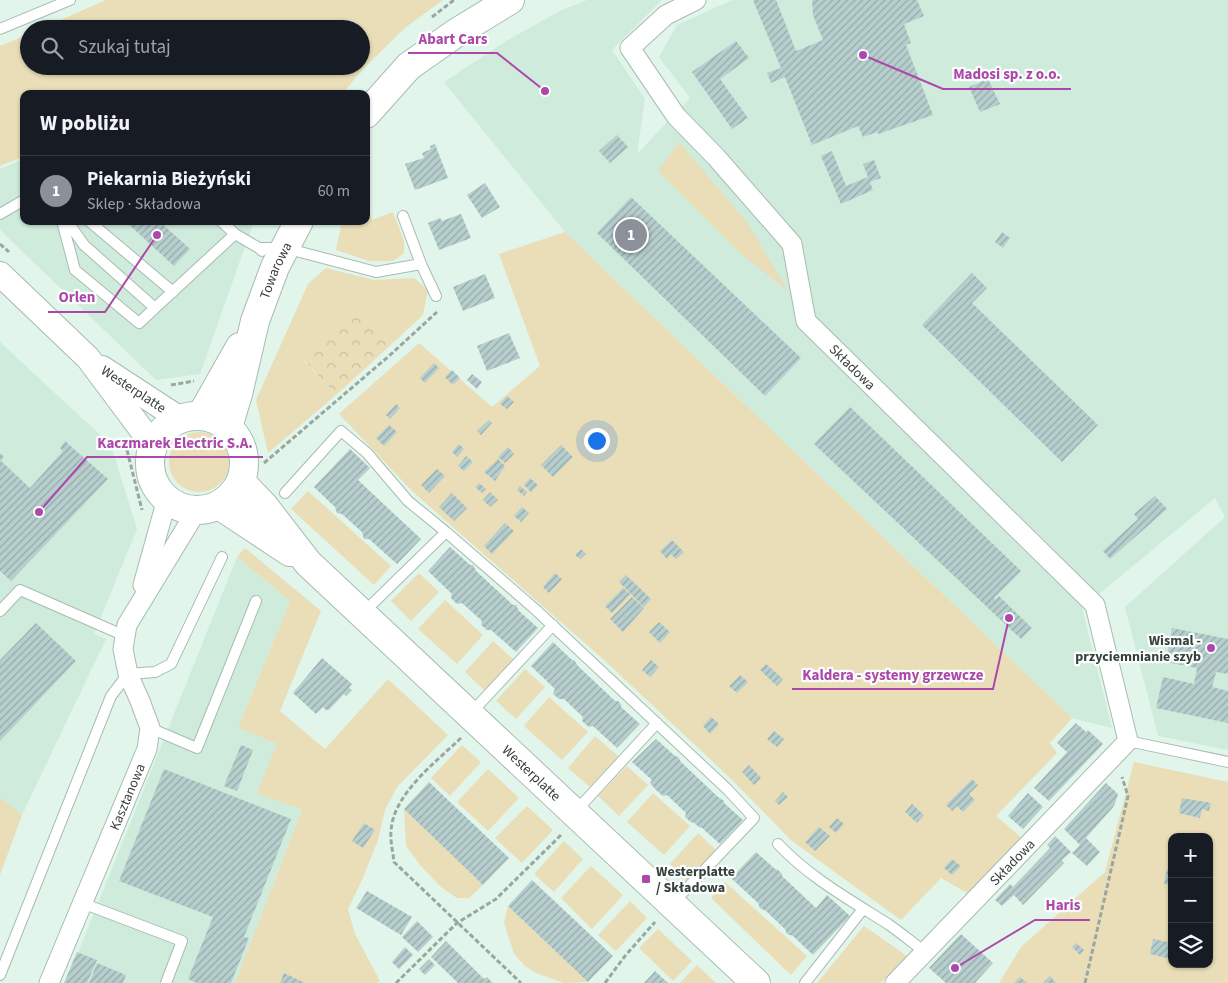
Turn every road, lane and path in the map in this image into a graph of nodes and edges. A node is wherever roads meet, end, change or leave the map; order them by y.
1 (70, 0) edge
2 (510, 0) edge
3 (696, 0) edge
4 (22, 20) edge
5 (20, 21) edge
6 (0, 29) edge
7 (370, 110) edge
8 (20, 202) edge
9 (0, 214) edge
10 (404, 216) dead end
11 (63, 225) edge
12 (70, 225) edge
13 (94, 225) edge
14 (225, 225) edge
15 (296, 225) edge
16 (235, 234) junction
17 (273, 254) junction
18 (421, 264) junction
19 (0, 274) edge
20 (173, 292) junction
21 (436, 296) dead end
22 (155, 308) junction
23 (440, 308) dead end
24 (255, 322) junction
25 (88, 358) junction
26 (128, 412) junction
27 (191, 417) junction
28 (228, 427) junction
29 (153, 446) junction
30 (264, 463) dead end
31 (241, 482) junction
32 (285, 493) dead end
33 (167, 499) junction
34 (208, 508) junction
35 (144, 517) dead end
36 (446, 532) junction
37 (222, 557) dead end
38 (308, 563) junction
39 (256, 601) dead end
40 (138, 606) junction
41 (0, 611) edge
42 (362, 614) junction
43 (553, 625) junction
44 (125, 636) junction
45 (128, 674) junction
46 (474, 718) junction
47 (657, 723) junction
48 (150, 728) junction
49 (1128, 741) junction
50 (1115, 755) junction
51 (1228, 762) edge
52 (577, 815) junction
53 (778, 844) dead end
54 (82, 903) junction
55 (672, 904) junction
56 (863, 909) junction
57 (457, 923) junction
58 (925, 952) junction
59 (0, 975) edge
60 (49, 983) edge
61 (166, 983) edge
62 (396, 983) edge
63 (521, 983) edge
64 (605, 983) edge
65 (756, 983) edge
66 (804, 983) edge
67 (895, 983) edge
68 (1086, 983) edge

1 - 4 lane
2 - 7 main road
3 - 49 street, Składowa
5 - 6 lane
8 - 9 lane
10 - 18 lane
11 - 22 lane
12 - 22 lane
13 - 20 lane
14 - 16 lane
15 - 17 main road, Towarowa
16 - 17 lane
16 - 20 lane
17 - 18 lane
17 - 24 main road, Towarowa
18 - 21 lane
19 - 25 street, Westerplatte
20 - 22 lane
23 - 30 path
24 - 27 main road, Towarowa
24 - 28 main road, Towarowa
25 - 26 street, Westerplatte
25 - 27 street, Westerplatte
26 - 29 street, Westerplatte
26 - 35 path
27 - 28 main road
27 - 29 main road
28 - 31 main road
29 - 33 main road
31 - 34 main road
31 - 38 main road, Westerplatte
32 - 36 lane
33 - 34 main road
33 - 40 street
34 - 38 main road, Westerplatte
34 - 40 street
36 - 42 lane
36 - 43 lane
37 - 45 lane
38 - 42 main road, Westerplatte
39 - 48 lane
40 - 44 street
41 - 44 lane
42 - 46 main road, Westerplatte
43 - 46 lane
43 - 47 lane
44 - 45 street
45 - 48 street
45 - 59 lane
46 - 52 main road, Westerplatte
46 - 57 path
47 - 52 lane
47 - 55 lane
48 - 54 street, Kasztanowa
49 - 50 street, Składowa
49 - 51 lane
50 - 58 street, Składowa
50 - 68 path
52 - 55 main road, Westerplatte
52 - 57 path
53 - 56 lane
54 - 60 street, Kasztanowa
54 - 61 lane
55 - 64 path
55 - 65 main road, Westerplatte
56 - 58 lane
56 - 66 lane
57 - 62 path
57 - 63 path
58 - 67 street, Składowa

